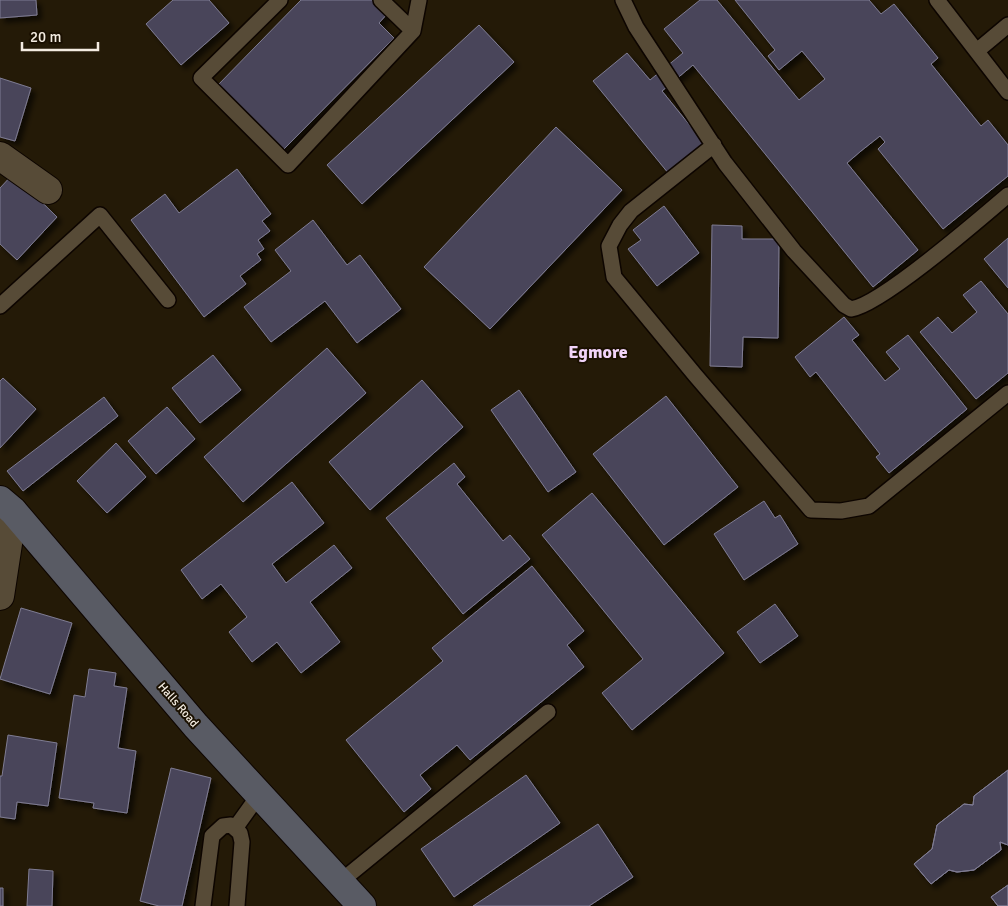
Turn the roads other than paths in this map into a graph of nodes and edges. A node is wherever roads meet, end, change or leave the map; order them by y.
1 (280, 0) edge
2 (381, 0) edge
3 (418, 0) edge
4 (623, 0) edge
5 (937, 0) edge
6 (1008, 25) edge
7 (413, 30) junction
8 (978, 50) junction
9 (1008, 92) edge
10 (714, 145) junction
11 (0, 156) edge
12 (48, 190) dead end
13 (1008, 195) edge
14 (168, 300) dead end
15 (0, 306) edge
16 (1008, 393) edge
17 (7, 506) edge
18 (0, 596) edge
19 (548, 712) dead end
20 (259, 795) junction
21 (236, 827) junction
22 (340, 882) junction
23 (203, 906) edge
24 (237, 906) edge
25 (362, 906) edge

1 - 7 lane
2 - 7 lane
3 - 7 lane
4 - 10 lane
5 - 8 lane
6 - 8 lane
8 - 9 lane
10 - 13 lane
10 - 16 lane
11 - 12 street
14 - 15 lane
17 - 18 street
17 - 20 main road, Halls Road
19 - 22 lane
20 - 21 lane
20 - 22 main road, Halls Road
21 - 23 lane
21 - 24 lane
22 - 25 main road, Halls Road

